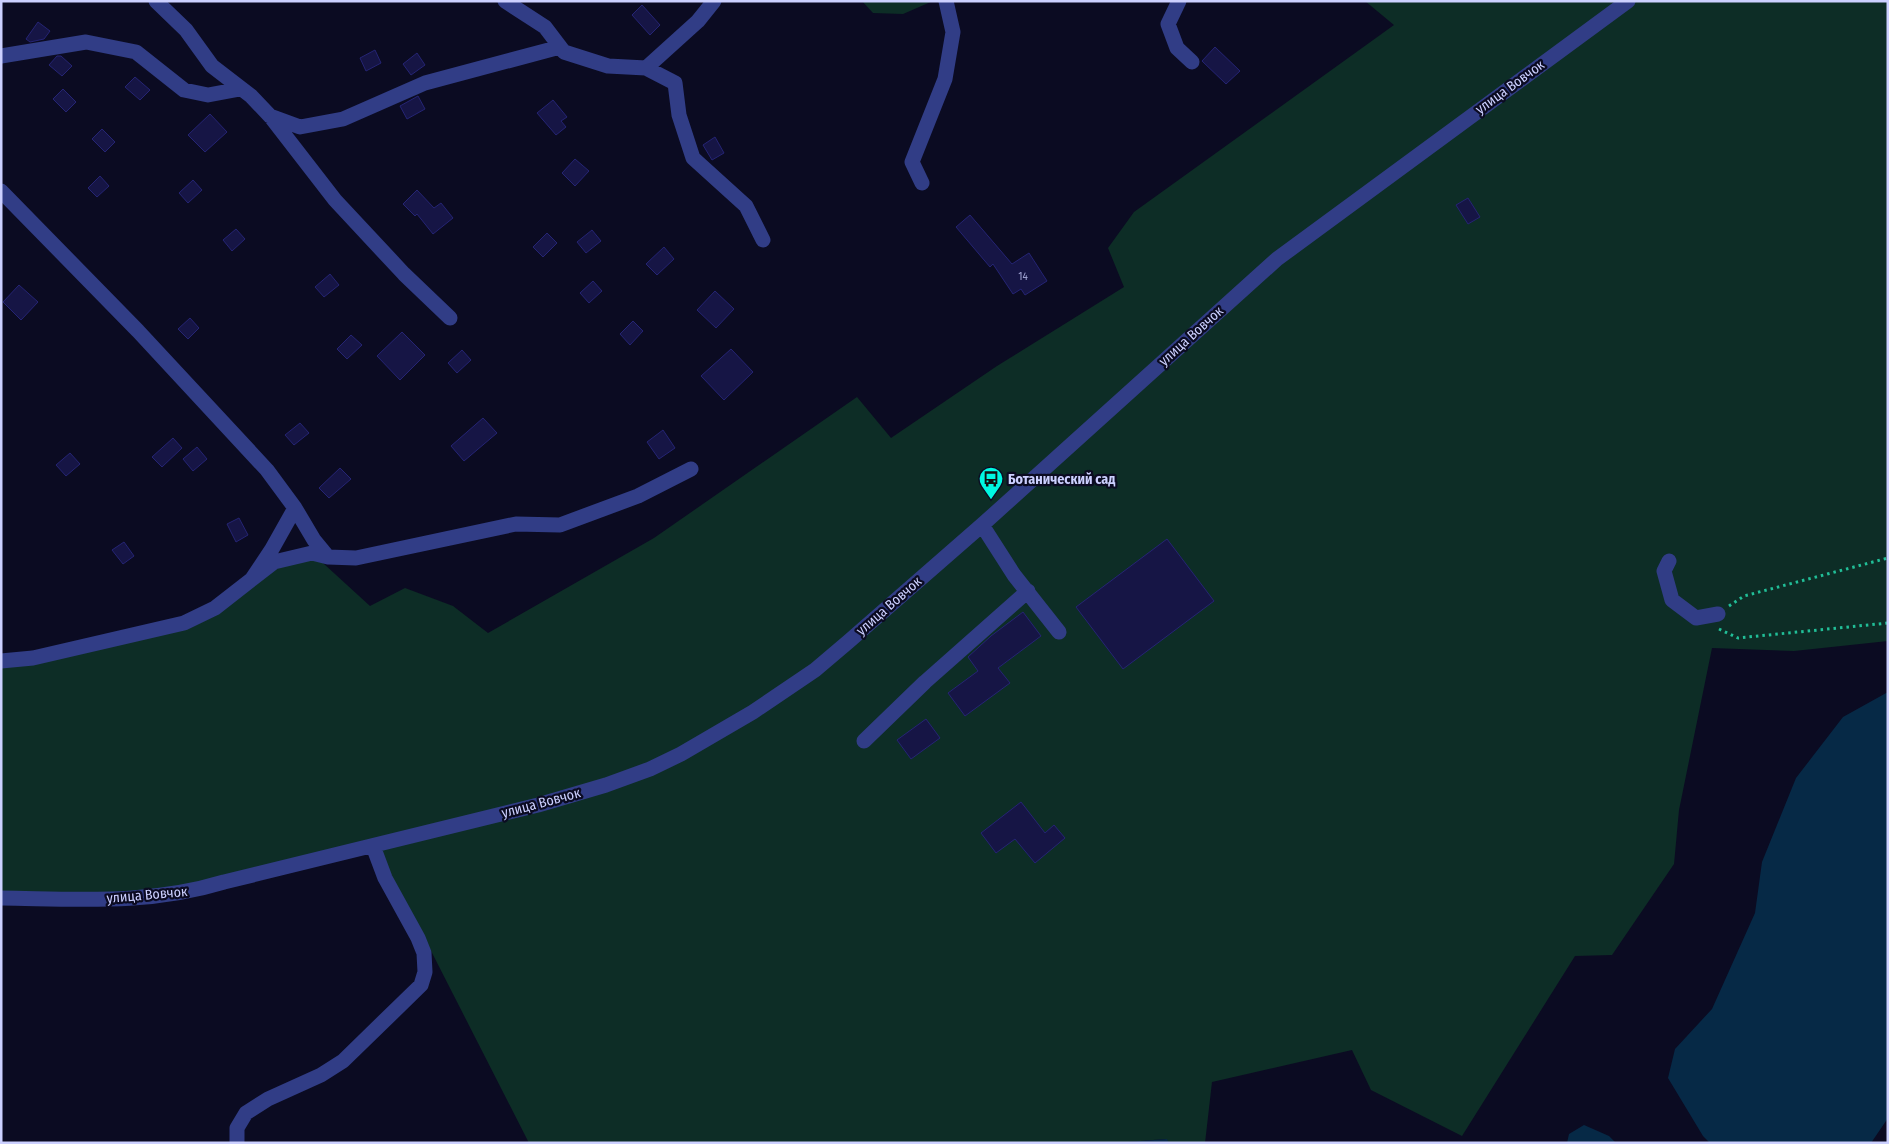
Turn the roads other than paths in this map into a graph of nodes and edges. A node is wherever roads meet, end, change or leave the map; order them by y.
1 (156, 1) edge
2 (505, 1) edge
3 (714, 1) edge
4 (946, 1) edge
5 (1179, 1) edge
6 (1628, 1) edge
7 (560, 47) junction
8 (1, 56) edge
9 (1192, 62) dead end
10 (646, 68) junction
11 (240, 89) junction
12 (270, 116) junction
13 (922, 183) dead end
14 (1, 191) edge
15 (762, 240) dead end
16 (450, 318) dead end
17 (691, 469) dead end
18 (295, 508) junction
19 (982, 526) junction
20 (328, 557) junction
21 (1669, 561) dead end
22 (252, 579) junction
23 (1028, 591) junction
24 (1718, 614) road end
25 (1059, 632) dead end
26 (1, 661) edge
27 (864, 741) dead end
28 (373, 846) junction
29 (1, 898) edge
30 (237, 1143) edge

1 - 11 street
2 - 7 street
3 - 10 street
4 - 13 street
5 - 9 street
6 - 19 street, улица Вовчок
7 - 10 street
7 - 12 street
8 - 11 street
10 - 15 street
11 - 12 street
12 - 16 street
14 - 18 street
17 - 20 street
18 - 20 street
18 - 22 street
19 - 23 street
19 - 28 street, улица Вовчок
20 - 22 street
21 - 24 street
22 - 26 street
23 - 25 street
23 - 27 street
28 - 29 street, улица Вовчок
28 - 30 street

